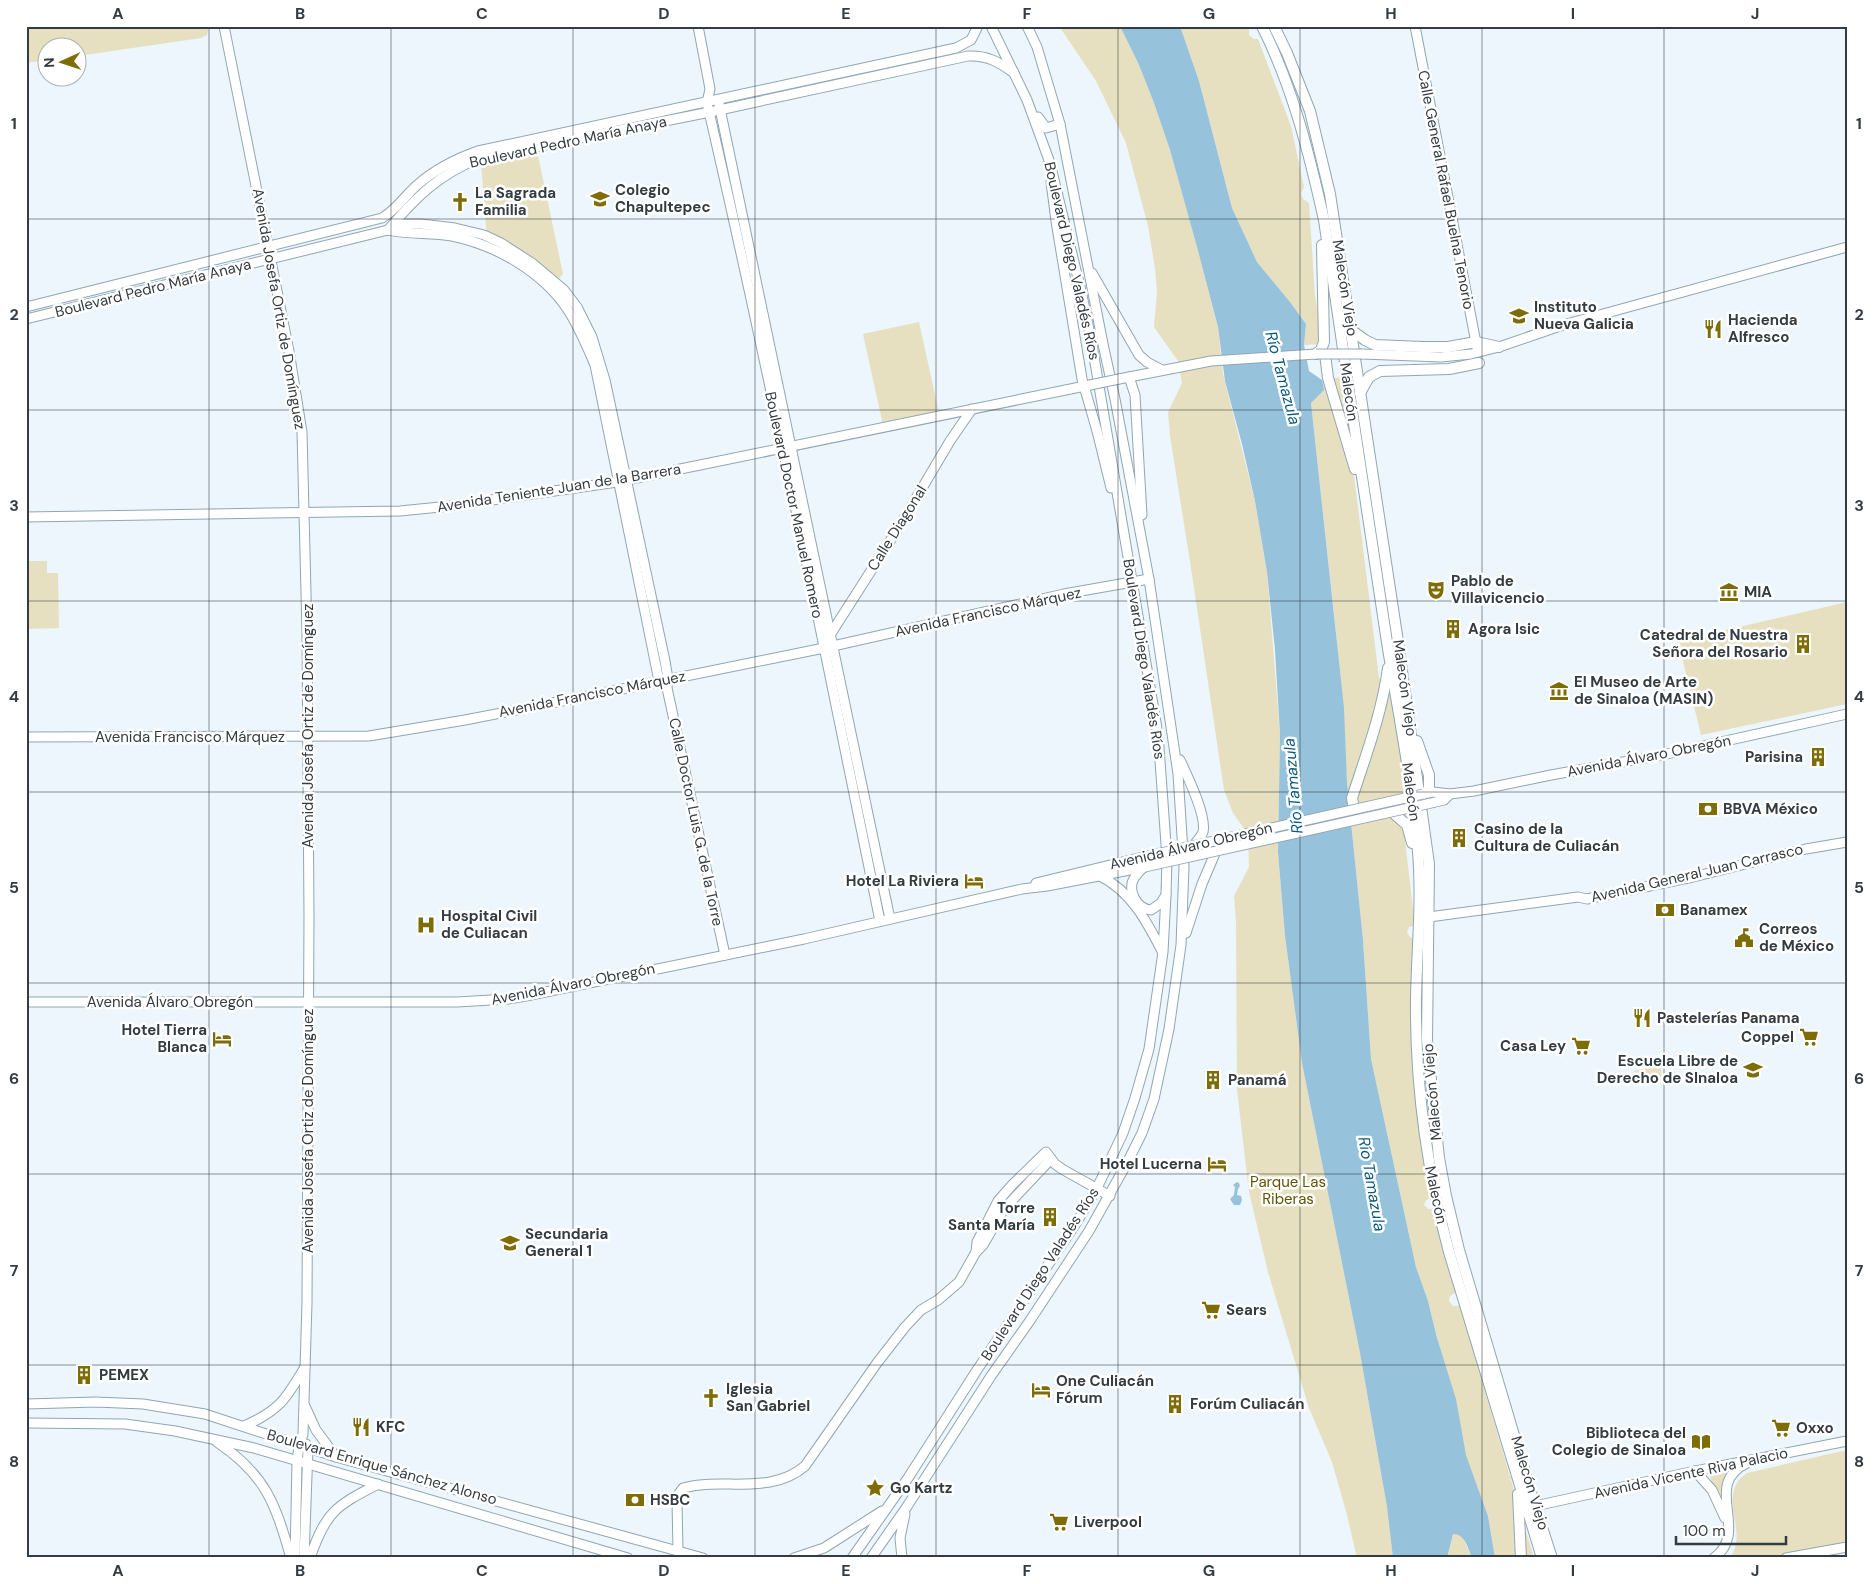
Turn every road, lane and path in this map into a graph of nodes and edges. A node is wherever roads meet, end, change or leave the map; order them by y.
1 (224, 26) edge
2 (698, 26) edge
3 (978, 26) edge
4 (990, 26) edge
5 (1027, 26) edge
6 (1262, 26) edge
7 (1274, 26) edge
8 (1415, 26) edge
9 (1014, 73) junction
10 (710, 89) junction
11 (1027, 100) junction
12 (708, 102) junction
13 (720, 105) junction
14 (710, 112) junction
15 (1060, 124) junction
16 (1054, 175) junction
17 (1324, 224) junction
18 (388, 230) junction
19 (268, 247) junction
20 (1847, 247) edge
21 (271, 259) junction
22 (1088, 267) junction
23 (26, 307) edge
24 (26, 319) edge
25 (1351, 330) junction
26 (1499, 347) joint
27 (1477, 353) junction
28 (1320, 354) junction
29 (1163, 370) junction
30 (1129, 377) junction
31 (1087, 386) junction
32 (1360, 392) junction
33 (972, 409) junction
34 (792, 446) junction
35 (782, 448) junction
36 (621, 481) junction
37 (1364, 495) junction
38 (305, 512) junction
39 (26, 517) edge
40 (1139, 525) junction
41 (1124, 535) junction
42 (1149, 579) junction
43 (1132, 582) junction
44 (830, 634) junction
45 (828, 647) junction
46 (1389, 656) junction
47 (665, 682) junction
48 (1847, 714) edge
49 (1410, 723) junction
50 (26, 737) edge
51 (307, 737) junction
52 (1176, 751) junction
53 (1424, 794) junction
54 (1450, 794) junction
55 (1354, 809) junction
56 (1392, 812) junction
57 (1847, 842) edge
58 (1194, 845) junction
59 (1216, 851) junction
60 (1145, 867) junction
61 (1100, 876) junction
62 (1420, 880) junction
63 (1022, 889) junction
64 (1166, 895) junction
65 (1429, 917) junction
66 (890, 919) junction
67 (880, 921) junction
68 (1181, 945) junction
69 (1163, 952) junction
70 (725, 956) junction
71 (309, 1001) junction
72 (26, 1002) edge
73 (1097, 1188) junction
74 (1110, 1196) junction
75 (306, 1365) junction
76 (26, 1404) edge
77 (304, 1404) junction
78 (26, 1423) edge
79 (244, 1426) junction
80 (210, 1437) junction
81 (1847, 1441) edge
82 (303, 1447) junction
83 (336, 1457) junction
84 (1762, 1458) junction
85 (298, 1462) junction
86 (307, 1464) junction
87 (1695, 1471) junction
88 (1517, 1474) junction
89 (378, 1484) junction
90 (1535, 1506) junction
91 (886, 1508) junction
92 (906, 1508) junction
93 (1730, 1528) junction
94 (1847, 1547) edge
95 (678, 1551) junction
96 (291, 1558) edge
97 (295, 1558) edge
98 (304, 1558) edge
99 (310, 1558) edge
100 (628, 1558) edge
101 (703, 1558) edge
102 (794, 1558) edge
103 (852, 1558) edge
104 (870, 1558) edge
105 (902, 1558) edge
106 (1521, 1558) edge
107 (1542, 1558) edge
108 (1552, 1558) edge
109 (1714, 1558) edge
110 (1786, 1558) edge

1 - 19 main road, Avenida Josefa Ortiz de Domínguez
2 - 10 main road, Boulevard Doctor Manuel Romero
3 - 13 main road, Boulevard Pedro María Anaya
4 - 9 main road, Boulevard Diego Valadés Ríos
5 - 15 main road, Boulevard Diego Valadés Ríos
6 - 17 main road, Malecón
7 - 25 main road, Malecón Viejo
8 - 27 main road, Calle General Rafael Buelna Tenorio
9 - 11 main road, Boulevard Diego Valadés Ríos
9 - 13 main road, Boulevard Pedro María Anaya
10 - 12 main road, Boulevard Doctor Manuel Romero
10 - 13 main road, Boulevard Doctor Manuel Romero
11 - 15 main road
11 - 16 main road, Boulevard Diego Valadés Ríos
12 - 13 main road, Boulevard Pedro María Anaya
12 - 14 main road, Boulevard Doctor Manuel Romero
12 - 19 main road, Boulevard Pedro María Anaya
13 - 14 main road, Boulevard Pedro María Anaya
13 - 34 main road, Boulevard Doctor Manuel Romero
14 - 18 main road, Boulevard Pedro María Anaya
14 - 35 main road, Boulevard Doctor Manuel Romero
15 - 22 main road, Boulevard Diego Valadés Ríos
16 - 31 main road
16 - 41 main road, Boulevard Diego Valadés Ríos
17 - 28 main road
17 - 37 main road, Malecón
18 - 21 main road, Boulevard Pedro María Anaya
18 - 36 main road, Calle Doctor Luis G. de la Torre
19 - 21 main road, Avenida Josefa Ortiz de Domínguez
19 - 23 main road, Boulevard Pedro María Anaya
20 - 26 main road
21 - 24 main road, Boulevard Pedro María Anaya
21 - 38 main road, Avenida Josefa Ortiz de Domínguez
22 - 29 main road
22 - 40 main road, Boulevard Diego Valadés Ríos
25 - 27 main road
25 - 32 main road, Malecón Viejo
26 - 27 main road
27 - 28 main road, Avenida Teniente Juan de la Barrera, bridge
27 - 32 main road
28 - 29 main road, Avenida Teniente Juan de la Barrera
28 - 37 main road
29 - 30 main road, Avenida Teniente Juan de la Barrera
30 - 31 main road, Avenida Teniente Juan de la Barrera, bridge
30 - 40 main road
31 - 33 main road, Avenida Teniente Juan de la Barrera
31 - 41 main road
32 - 49 main road, Malecón Viejo
33 - 34 main road, Avenida Teniente Juan de la Barrera
33 - 44 main road, Calle Diagonal
34 - 35 main road, Avenida Teniente Juan de la Barrera
34 - 44 main road, Boulevard Doctor Manuel Romero
35 - 36 main road, Avenida Teniente Juan de la Barrera
35 - 45 main road, Boulevard Doctor Manuel Romero
36 - 38 main road, Avenida Teniente Juan de la Barrera
36 - 47 main road, Calle Doctor Luis G. de la Torre
37 - 46 main road, Malecón
38 - 39 main road, Avenida Teniente Juan de la Barrera
38 - 51 main road, Avenida Josefa Ortiz de Domínguez
40 - 42 main road, Boulevard Diego Valadés Ríos
41 - 43 main road, Boulevard Diego Valadés Ríos
42 - 43 main road, Avenida Francisco Márquez
42 - 52 main road, Boulevard Diego Valadés Ríos
43 - 45 main road, Avenida Francisco Márquez
43 - 64 main road, Boulevard Diego Valadés Ríos
44 - 45 main road, Boulevard Doctor Manuel Romero
45 - 47 main road, Avenida Francisco Márquez
45 - 66 main road, Boulevard Doctor Manuel Romero
45 - 67 main road, Boulevard Doctor Manuel Romero
46 - 55 main road
46 - 62 main road, Malecón
47 - 51 main road, Avenida Francisco Márquez
47 - 70 main road, Calle Doctor Luis G. de la Torre
48 - 54 main road, Avenida Álvaro Obregón
49 - 53 main road
49 - 65 main road, Malecón Viejo
50 - 51 main road, Avenida Francisco Márquez
51 - 71 main road, Avenida Josefa Ortiz de Domínguez
52 - 58 main road
52 - 68 main road, Boulevard Diego Valadés Ríos
53 - 54 main road, Avenida Álvaro Obregón
53 - 55 main road, Avenida Álvaro Obregón, bridge
54 - 56 main road, Avenida Álvaro Obregón, bridge
55 - 58 main road, Avenida Álvaro Obregón, bridge
56 - 59 main road, Avenida Álvaro Obregón, bridge
56 - 62 main road
57 - 65 main road, Avenida General Juan Carrasco
58 - 63 main road, Avenida Álvaro Obregón, bridge
59 - 60 main road, Avenida Álvaro Obregón, bridge
59 - 68 main road
60 - 61 main road, Avenida Álvaro Obregón
60 - 64 main road
61 - 63 main road, Avenida Álvaro Obregón
61 - 69 main road
62 - 88 main road, Malecón
63 - 66 main road, Avenida Álvaro Obregón
64 - 69 main road, Boulevard Diego Valadés Ríos
65 - 90 main road, Malecón Viejo
66 - 67 main road, Avenida Álvaro Obregón
67 - 70 main road, Avenida Álvaro Obregón
68 - 74 main road, Boulevard Diego Valadés Ríos
69 - 73 main road, Boulevard Diego Valadés Ríos
70 - 71 main road, Avenida Álvaro Obregón
71 - 72 main road, Avenida Álvaro Obregón
71 - 75 main road, Avenida Josefa Ortiz de Domínguez
73 - 74 main road
73 - 91 main road, Boulevard Diego Valadés Ríos
73 - 95 main road
74 - 92 main road, Boulevard Diego Valadés Ríos
75 - 77 main road, Avenida Josefa Ortiz de Domínguez
75 - 79 main road
76 - 79 main road, Boulevard Enrique Sánchez Alonso
77 - 82 main road, Avenida Josefa Ortiz de Domínguez
77 - 83 main road
78 - 80 main road, Boulevard Enrique Sánchez Alonso
79 - 82 main road, Boulevard Enrique Sánchez Alonso
80 - 85 main road, Boulevard Enrique Sánchez Alonso
80 - 96 main road
81 - 84 main road, Avenida Vicente Riva Palacio
82 - 83 main road, Boulevard Enrique Sánchez Alonso
82 - 85 main road
82 - 86 main road
83 - 95 main road, Boulevard Enrique Sánchez Alonso
84 - 87 main road, Avenida Vicente Riva Palacio
84 - 93 main road
85 - 86 main road, Boulevard Enrique Sánchez Alonso
85 - 97 main road
86 - 89 main road, Boulevard Enrique Sánchez Alonso
86 - 98 main road
87 - 90 main road, Avenida Vicente Riva Palacio
87 - 93 main road
88 - 106 main road
88 - 107 main road, Malecón
89 - 99 main road
89 - 100 main road, Boulevard Enrique Sánchez Alonso
90 - 108 main road, Malecón Viejo
91 - 102 main road
91 - 103 main road, Boulevard Diego Valadés Ríos
92 - 104 main road, Boulevard Diego Valadés Ríos
92 - 105 main road
93 - 109 main road
94 - 110 main road
95 - 101 main road, Boulevard Enrique Sánchez Alonso

